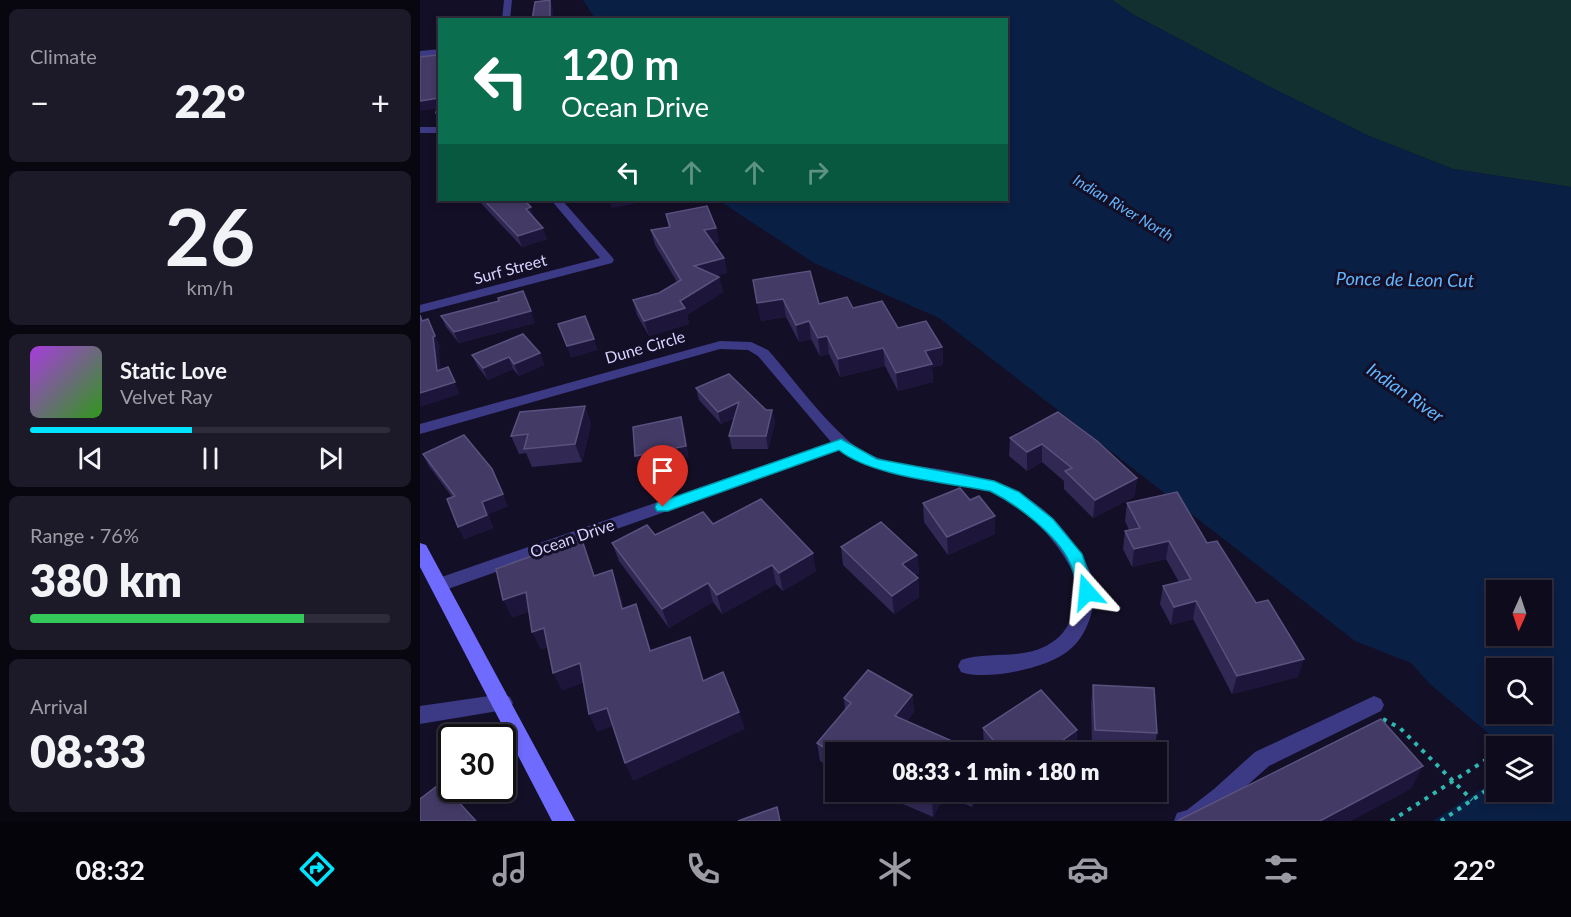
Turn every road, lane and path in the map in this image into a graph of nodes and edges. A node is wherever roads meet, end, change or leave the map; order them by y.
1 (508, 0) edge
2 (506, 18) edge
3 (438, 52) edge
4 (420, 54) edge
5 (420, 130) edge
6 (438, 130) edge
7 (557, 201) edge
8 (420, 309) edge
9 (420, 429) edge
10 (841, 444) junction
11 (420, 550) edge
12 (439, 585) junction
13 (968, 666) dead end
14 (503, 703) junction
15 (1367, 709) joint
16 (420, 716) edge
17 (1486, 760) edge
18 (1453, 781) junction
19 (1486, 790) edge
20 (1472, 800) junction
21 (564, 821) edge
22 (1185, 821) edge
23 (1392, 821) edge
24 (1441, 821) edge

1 - 2 street
3 - 4 street
5 - 6 street
7 - 8 street, Surf Street
9 - 10 street, Dune Circle
10 - 12 street, Ocean Drive
10 - 13 street, Dune Circle
11 - 12 street
12 - 14 street
14 - 16 street
14 - 21 street
15 - 18 path
15 - 22 street
17 - 18 path
18 - 20 path
18 - 23 path
19 - 20 path
20 - 24 path

